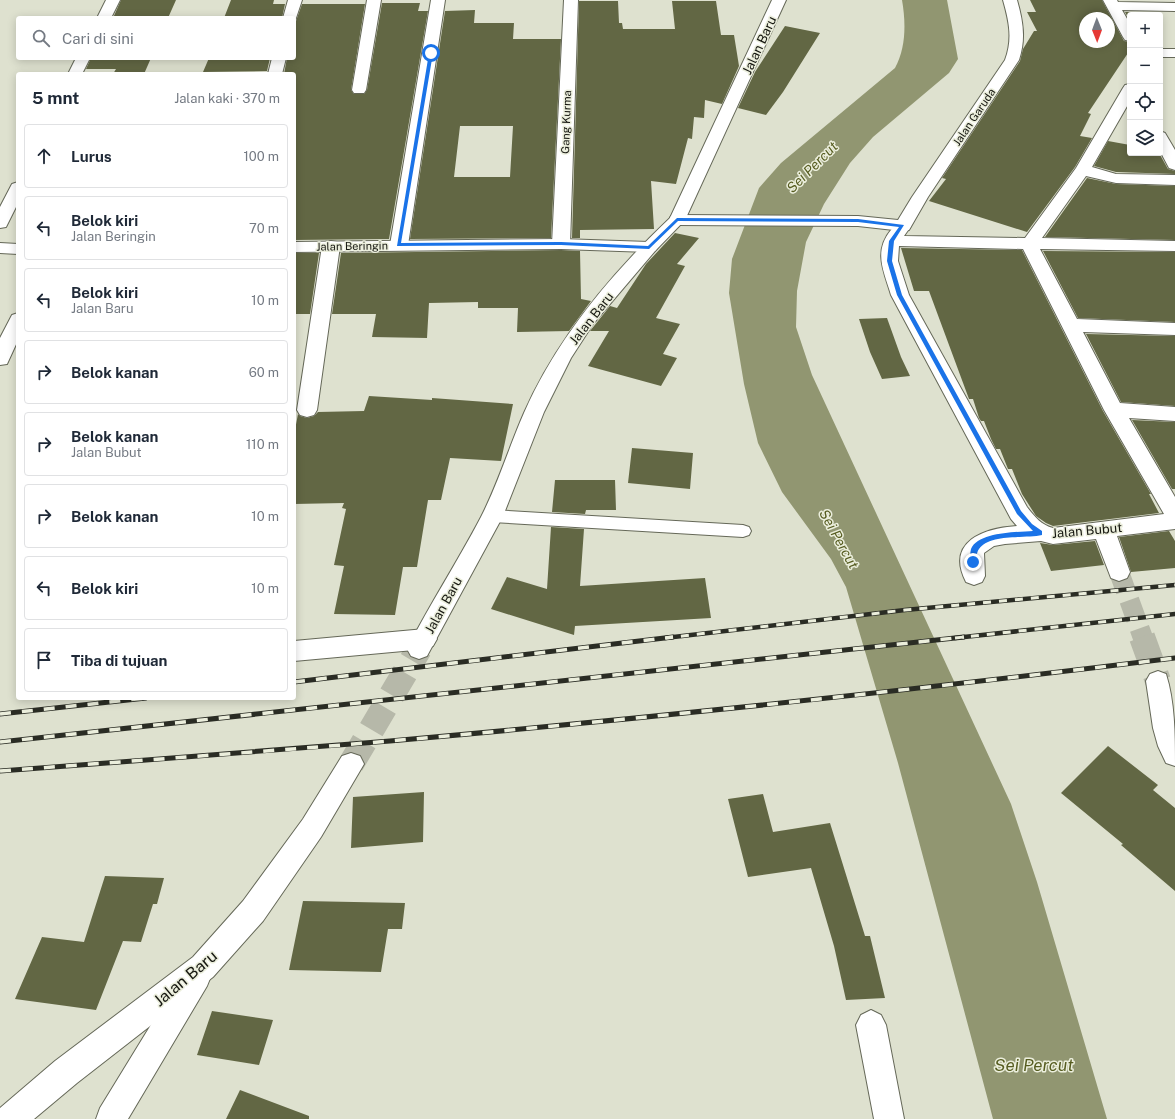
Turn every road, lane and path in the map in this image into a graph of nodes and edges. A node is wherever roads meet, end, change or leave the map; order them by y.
1 (113, 0) edge
2 (295, 0) edge
3 (374, 0) edge
4 (438, 0) edge
5 (571, 0) edge
6 (779, 0) edge
7 (1010, 0) edge
8 (1112, 3) edge
9 (1175, 7) edge
10 (105, 16) edge
11 (291, 16) edge
12 (1127, 31) edge
13 (1163, 53) edge
14 (1175, 53) edge
15 (82, 60) edge
16 (278, 60) edge
17 (76, 72) edge
18 (276, 72) edge
19 (359, 90) dead end
20 (1127, 93) edge
21 (1163, 142) edge
22 (1175, 165) edge
23 (1083, 169) junction
24 (1175, 180) edge
25 (16, 191) edge
26 (677, 220) junction
27 (0, 223) edge
28 (897, 233) junction
29 (561, 244) junction
30 (1029, 244) junction
31 (399, 245) junction
32 (296, 246) edge
33 (331, 246) junction
34 (1175, 246) edge
35 (649, 247) junction
36 (0, 248) edge
37 (16, 248) edge
38 (16, 323) edge
39 (1069, 325) junction
40 (1175, 329) edge
41 (0, 359) edge
42 (307, 410) dead end
43 (1114, 410) junction
44 (1175, 414) edge
45 (1175, 515) edge
46 (492, 516) junction
47 (1175, 521) edge
48 (1103, 529) junction
49 (742, 531) dead end
50 (1040, 533) junction
51 (1119, 572) tunnel mouth
52 (974, 576) dead end
53 (296, 651) edge
54 (1164, 685) tunnel mouth
55 (1175, 755) edge
56 (351, 764) tunnel mouth
57 (203, 966) junction
58 (871, 1025) dead end
59 (10, 1119) edge
60 (111, 1119) edge
61 (889, 1119) edge

1 - 10 street
2 - 11 street
3 - 19 street
4 - 31 street
5 - 29 street, Gang Kurma
6 - 26 street, Jalan Baru
7 - 28 street, Jalan Garuda
8 - 9 street
8 - 12 street
13 - 14 street
15 - 17 street
16 - 18 street
20 - 23 street
21 - 22 street
23 - 24 street
23 - 30 street
25 - 27 street
26 - 28 street
26 - 35 street, Jalan Baru
28 - 30 street
28 - 50 street, Jalan Bubut
29 - 31 street, Jalan Beringin
29 - 35 street, Jalan Beringin
30 - 34 street
30 - 39 street
31 - 33 street, Jalan Beringin
32 - 33 street, Jalan Beringin
33 - 42 street
35 - 46 street, Jalan Baru
36 - 37 street
38 - 41 street
39 - 40 street
39 - 43 street
43 - 44 street
43 - 45 street
46 - 49 lane
46 - 53 street, Jalan Baru
47 - 48 street, Jalan Bubut
48 - 50 street, Jalan Bubut
48 - 51 street
50 - 52 street
54 - 55 street
56 - 57 street, Jalan Baru
57 - 59 street, Jalan Baru
57 - 60 street
58 - 61 street

